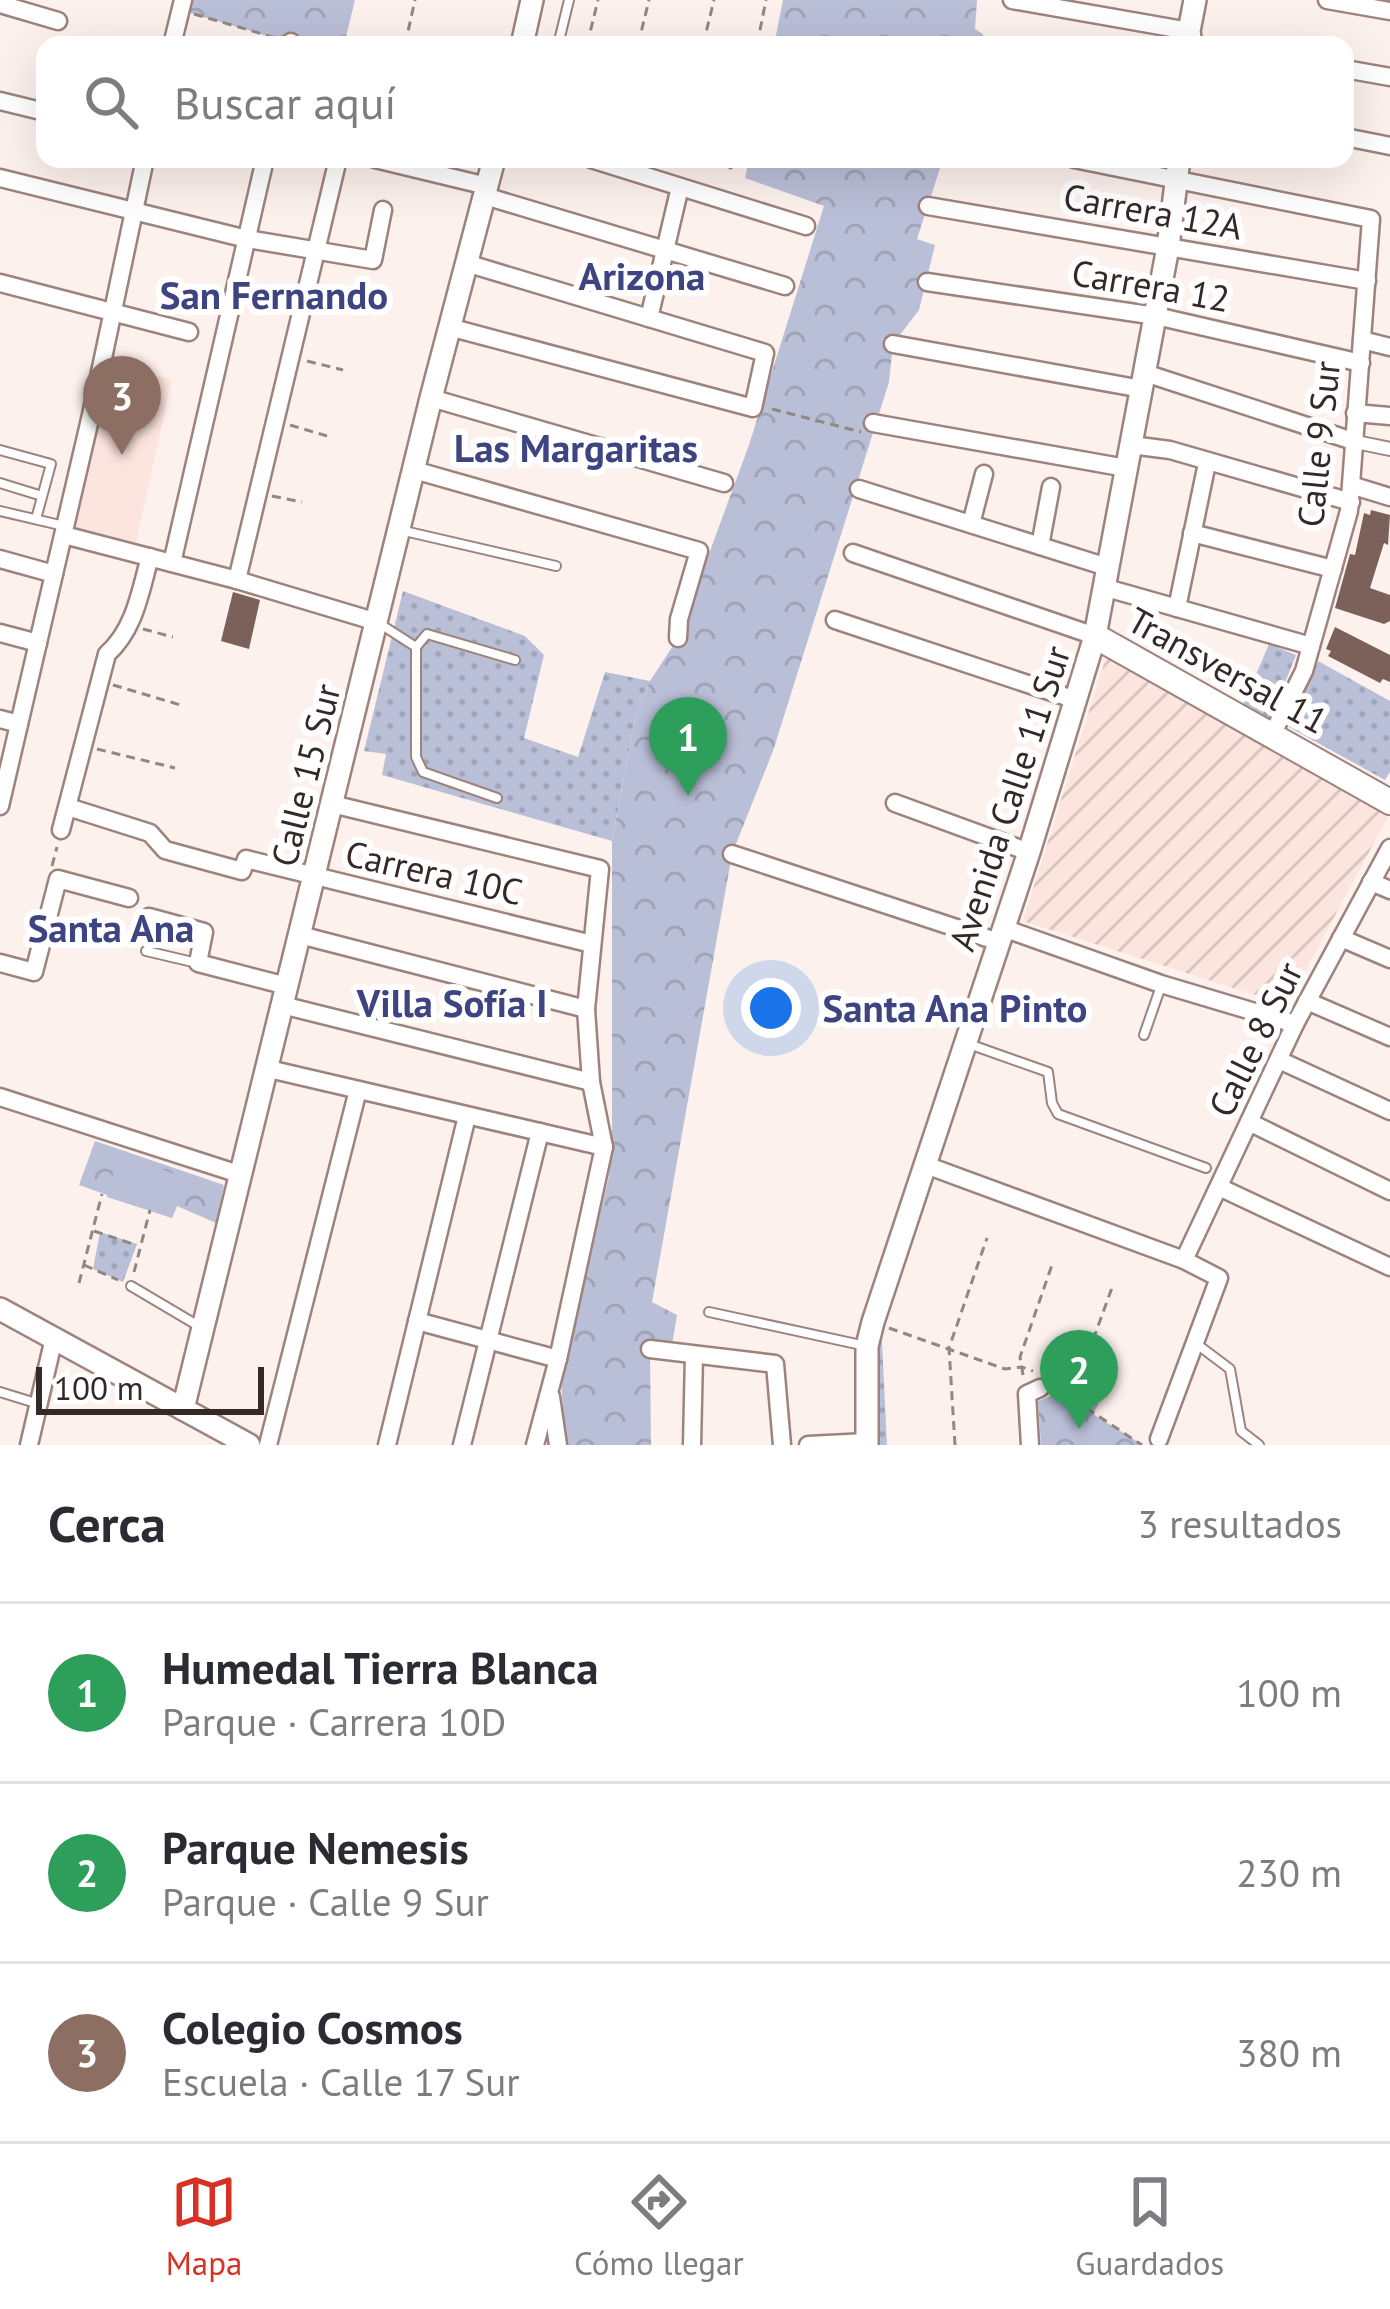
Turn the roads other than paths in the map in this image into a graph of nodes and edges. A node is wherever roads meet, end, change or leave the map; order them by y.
1 (532, 0) edge
2 (569, 0) edge
3 (1012, 0) edge
4 (1195, 0) edge
5 (1328, 0) edge
6 (0, 4) edge
7 (182, 5) edge
8 (1390, 11) edge
9 (58, 21) dead end
10 (174, 36) edge
11 (524, 36) edge
12 (560, 36) edge
13 (1172, 36) edge
14 (1194, 36) edge
15 (1354, 71) edge
16 (1390, 77) edge
17 (0, 101) edge
18 (36, 110) edge
19 (1354, 139) edge
20 (1390, 146) edge
21 (143, 168) edge
22 (264, 168) edge
23 (336, 168) edge
24 (415, 168) edge
25 (492, 168) edge
26 (620, 168) edge
27 (1178, 169) edge
28 (0, 178) edge
29 (680, 187) junction
30 (486, 191) junction
31 (928, 206) dead end
32 (383, 210) dead end
33 (134, 211) junction
34 (806, 226) dead end
35 (247, 239) junction
36 (1168, 247) junction
37 (665, 250) junction
38 (318, 254) junction
39 (466, 263) junction
40 (1367, 281) junction
41 (927, 282) dead end
42 (0, 283) edge
43 (785, 286) dead end
44 (111, 312) junction
45 (1156, 316) junction
46 (649, 318) junction
47 (449, 327) junction
48 (189, 332) dead end
49 (1362, 340) junction
50 (893, 344) dead end
51 (1390, 347) edge
52 (1361, 363) junction
53 (1143, 381) junction
54 (430, 398) junction
55 (1355, 412) junction
56 (1390, 416) edge
57 (867, 427) road end
58 (1355, 442) junction
59 (1390, 449) edge
60 (0, 450) edge
61 (1129, 457) junction
62 (1207, 463) junction
63 (414, 470) junction
64 (984, 475) dead end
65 (724, 483) dead end
66 (0, 484) edge
67 (1051, 488) dead end
68 (859, 489) dead end
69 (1352, 494) junction
70 (42, 496) junction
71 (1390, 497) edge
72 (0, 511) edge
73 (37, 519) junction
74 (971, 524) junction
75 (398, 530) junction
76 (64, 531) junction
77 (1192, 533) junction
78 (1040, 546) junction
79 (854, 553) dead end
80 (150, 557) junction
81 (0, 559) edge
82 (172, 563) junction
83 (556, 566) dead end
84 (1333, 569) junction
85 (55, 574) junction
86 (1105, 577) junction
87 (237, 580) junction
88 (1177, 608) junction
89 (835, 620) dead end
90 (377, 622) junction
91 (0, 633) edge
92 (1095, 637) junction
93 (677, 638) dead end
94 (38, 643) junction
95 (1311, 646) junction
96 (416, 647) junction
97 (515, 660) dead end
98 (1076, 700) junction
99 (0, 719) edge
100 (19, 724) junction
101 (1272, 736) junction
102 (497, 798) dead end
103 (1390, 802) edge
104 (895, 803) dead end
105 (332, 804) junction
106 (0, 806) edge
107 (68, 807) junction
108 (61, 830) road end
109 (1390, 848) edge
110 (1029, 852) junction
111 (732, 854) dead end
112 (313, 877) junction
113 (1371, 882) junction
114 (1390, 890) edge
115 (130, 898) dead end
116 (149, 917) dead end
117 (300, 934) junction
118 (1001, 935) junction
119 (1341, 938) junction
120 (592, 944) junction
121 (146, 951) dead end
122 (1390, 959) edge
123 (0, 963) edge
124 (198, 963) junction
125 (1161, 984) junction
126 (285, 996) junction
127 (1307, 1001) junction
128 (586, 1009) junction
129 (1294, 1024) junction
130 (1144, 1035) dead end
131 (1390, 1037) edge
132 (964, 1043) junction
133 (1279, 1060) junction
134 (268, 1069) junction
135 (591, 1082) junction
136 (358, 1090) junction
137 (0, 1097) edge
138 (1390, 1111) edge
139 (467, 1116) junction
140 (1251, 1124) junction
141 (540, 1132) junction
142 (604, 1147) junction
143 (923, 1164) junction
144 (1206, 1168) dead end
145 (242, 1175) junction
146 (1219, 1187) junction
147 (1390, 1191) edge
148 (1388, 1259) edge
149 (1184, 1260) junction
150 (131, 1286) road end
151 (0, 1309) edge
152 (709, 1312) dead end
153 (417, 1322) junction
154 (203, 1328) junction
155 (54, 1338) junction
156 (488, 1340) junction
157 (1197, 1344) junction
158 (867, 1346) junction
159 (650, 1349) dead end
160 (694, 1355) junction
161 (558, 1359) junction
162 (549, 1384) junction
163 (1034, 1391) road end
164 (0, 1392) edge
165 (39, 1404) junction
166 (183, 1408) junction
167 (1151, 1442) edge
168 (867, 1443) edge
169 (29, 1445) edge
170 (249, 1445) edge
171 (268, 1445) edge
172 (387, 1445) edge
173 (462, 1445) edge
174 (535, 1445) edge
175 (558, 1445) edge
176 (692, 1445) edge
177 (782, 1445) edge
178 (808, 1445) edge
179 (1030, 1445) edge
180 (1259, 1445) edge

1 - 11 street
2 - 12 lane
3 - 13 street
4 - 14 street
5 - 8 street
6 - 9 street
7 - 10 street
15 - 16 street
17 - 18 street
19 - 20 street
21 - 33 street
22 - 35 street
23 - 38 street
24 - 30 street
25 - 30 street, Calle 15 Sur
26 - 29 street
27 - 36 street, Avenida Calle 11 Sur
27 - 40 street, Calle 9 Sur
28 - 33 street
29 - 34 street
29 - 37 street
30 - 37 street
30 - 39 street, Calle 15 Sur
31 - 36 street, Carrera 12A
32 - 38 street
33 - 35 street
33 - 44 street
35 - 38 street
35 - 82 street
36 - 40 street, Carrera 12A
36 - 45 street, Avenida Calle 11 Sur
37 - 43 street
37 - 46 street
38 - 87 street
39 - 46 street
39 - 47 street, Calle 15 Sur
40 - 49 street, Calle 9 Sur
41 - 45 street, Carrera 12
42 - 44 street
44 - 48 street
44 - 76 street
45 - 52 street, Carrera 12
45 - 53 street, Avenida Calle 11 Sur
46 - 47 street
47 - 54 street, Calle 15 Sur
49 - 51 street
49 - 52 street, Calle 9 Sur
50 - 53 street
52 - 55 street, Calle 9 Sur
53 - 58 street
53 - 61 street, Avenida Calle 11 Sur
54 - 63 street, Calle 15 Sur
54 - 65 street
55 - 56 street
55 - 58 street, Calle 9 Sur
57 - 61 street
58 - 59 street
58 - 69 street, Calle 9 Sur
60 - 70 lane
61 - 62 street
61 - 86 street, Avenida Calle 11 Sur
62 - 69 street
62 - 77 street
63 - 75 street, Calle 15 Sur
63 - 93 street
64 - 74 street
66 - 70 lane
67 - 78 street
68 - 74 street
69 - 71 street
69 - 84 street, Calle 9 Sur
70 - 73 lane
72 - 73 lane
73 - 76 lane
74 - 78 street
75 - 83 lane
75 - 90 street, Calle 15 Sur
76 - 80 street
76 - 85 street
77 - 84 street
77 - 88 street
78 - 86 street
79 - 92 street
80 - 82 street
80 - 107 street
81 - 85 street
82 - 87 street
84 - 95 street, Calle 9 Sur
85 - 94 street
86 - 88 street
86 - 92 street, Avenida Calle 11 Sur
87 - 90 street
88 - 95 street
89 - 98 street
90 - 96 lane
90 - 105 street, Calle 15 Sur
91 - 94 street
92 - 98 street, Avenida Calle 11 Sur
92 - 101 main road, Transversal 11
94 - 100 street
95 - 101 street, Calle 9 Sur
96 - 97 lane
96 - 102 lane
98 - 110 street, Avenida Calle 11 Sur
99 - 100 street
100 - 106 street
101 - 103 main road, Transversal 11
104 - 110 street
105 - 112 street, Calle 15 Sur
105 - 120 street
107 - 108 street
107 - 112 street, Carrera 10C
109 - 113 street, Calle 8 Sur
110 - 118 street, Avenida Calle 11 Sur
111 - 118 street
112 - 117 street, Calle 15 Sur
112 - 120 street, Carrera 10C
113 - 114 street
113 - 119 street, Calle 8 Sur
115 - 123 street
116 - 124 street
117 - 126 street, Calle 15 Sur
117 - 128 street
118 - 125 street
118 - 132 street, Avenida Calle 11 Sur
119 - 122 street
119 - 127 street, Calle 8 Sur
120 - 128 street
121 - 124 lane
124 - 126 street
125 - 129 street
125 - 130 lane
126 - 134 street, Calle 15 Sur
126 - 135 street
127 - 129 street, Calle 8 Sur
127 - 131 street
128 - 135 street
129 - 133 street, Calle 8 Sur
132 - 143 street, Avenida Calle 11 Sur
132 - 144 lane
133 - 138 street
133 - 140 street, Calle 8 Sur
134 - 136 street
134 - 145 street, Calle 15 Sur
135 - 142 street
136 - 139 street
136 - 171 street
137 - 145 street
139 - 141 street
139 - 153 street
140 - 146 street, Calle 8 Sur
140 - 147 street
141 - 142 street
141 - 156 street
142 - 161 street
143 - 149 street
143 - 158 street, Avenida Calle 11 Sur
145 - 154 street, Calle 15 Sur
146 - 148 street
146 - 149 street, Calle 8 Sur
149 - 157 street
150 - 154 lane
151 - 155 street
152 - 158 lane
153 - 156 street
153 - 172 street
154 - 166 street, Calle 15 Sur
155 - 165 street
155 - 166 street
156 - 161 street
156 - 173 street
157 - 167 street
157 - 180 lane
158 - 168 street, Avenida Calle 11 Sur
159 - 160 street
160 - 176 street
160 - 177 street
161 - 162 street
162 - 174 street
162 - 175 street
163 - 179 street
164 - 165 lane
165 - 169 street
166 - 170 street
168 - 178 street

